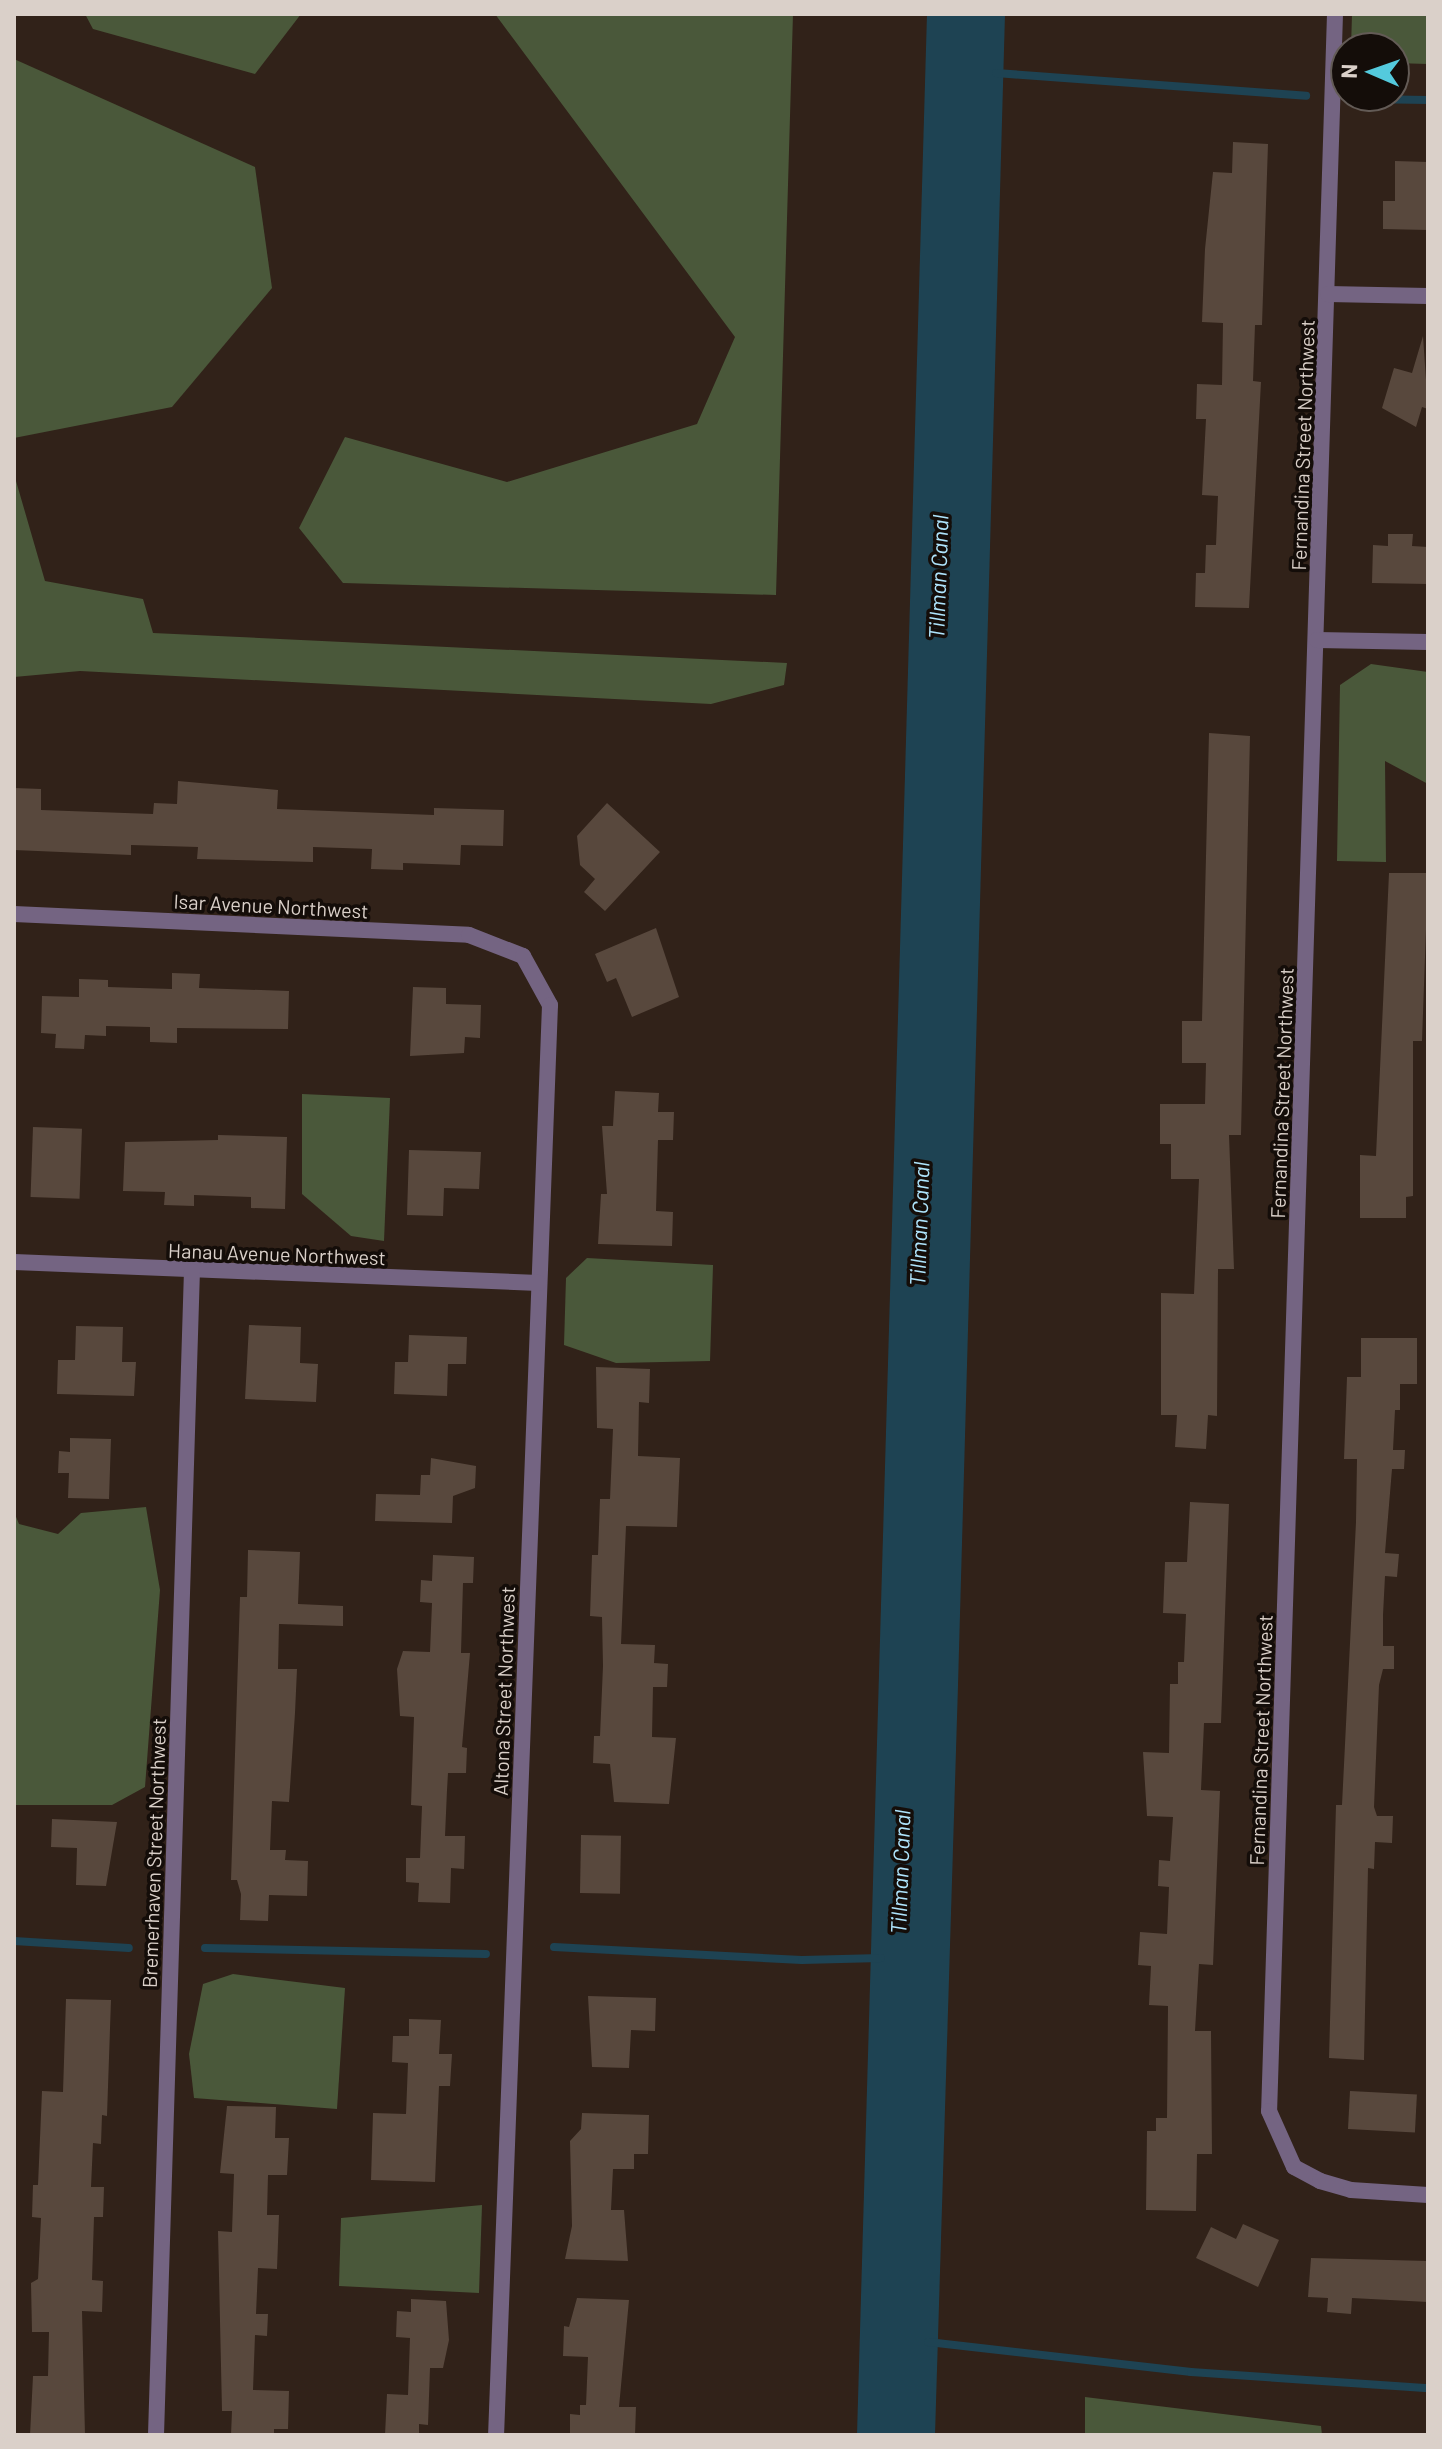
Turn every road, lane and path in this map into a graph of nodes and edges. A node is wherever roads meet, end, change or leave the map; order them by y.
1 (1335, 14) edge
2 (1328, 294) junction
3 (1428, 296) edge
4 (1317, 640) junction
5 (1428, 642) edge
6 (14, 914) edge
7 (523, 956) joint
8 (14, 1262) edge
9 (192, 1272) junction
10 (539, 1283) junction
11 (1428, 2195) edge
12 (156, 2435) edge
13 (496, 2435) edge

1 - 2 street, Fernandina Street Northwest
2 - 3 street
2 - 4 street, Fernandina Street Northwest
4 - 5 street
4 - 11 street, Fernandina Street Northwest
6 - 7 street, Isar Avenue Northwest
7 - 10 street, Altona Street Northwest
8 - 9 street, Hanau Avenue Northwest
9 - 10 street, Hanau Avenue Northwest
9 - 12 street, Bremerhaven Street Northwest
10 - 13 street, Altona Street Northwest

